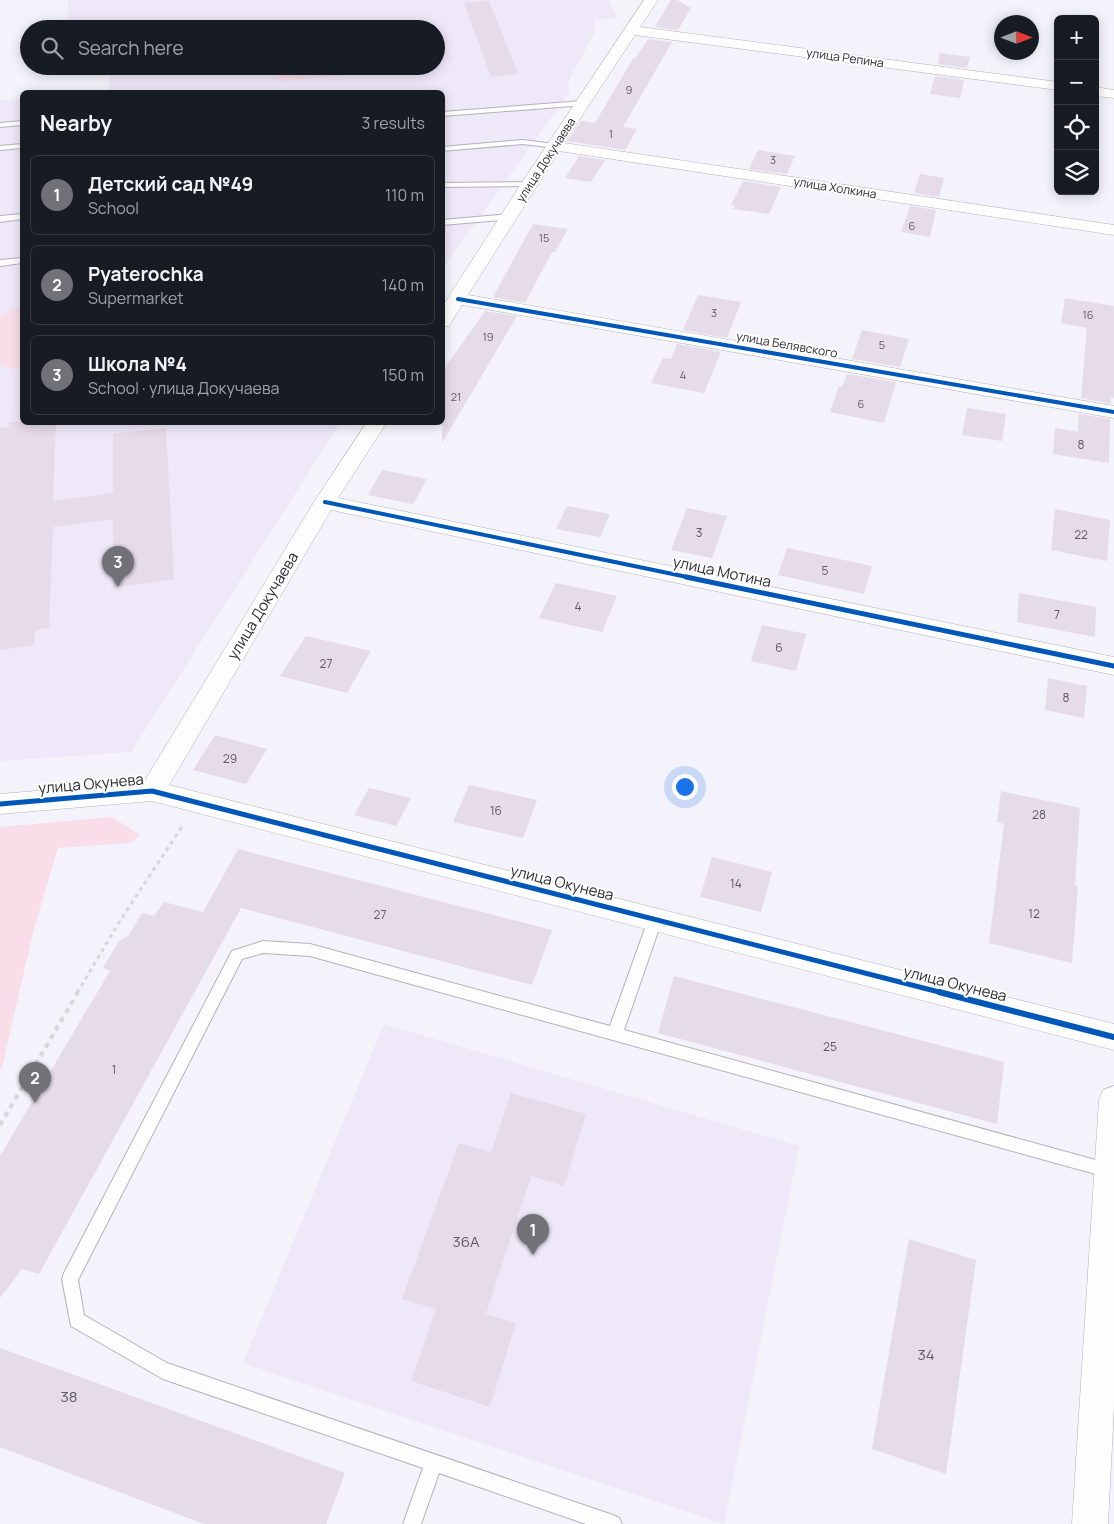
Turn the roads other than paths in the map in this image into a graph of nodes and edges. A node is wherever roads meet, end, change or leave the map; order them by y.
1 (651, 0) edge
2 (632, 30) junction
3 (1054, 85) edge
4 (1099, 92) edge
5 (1114, 94) edge
6 (582, 103) junction
7 (445, 114) edge
8 (20, 123) edge
9 (0, 125) edge
10 (20, 146) edge
11 (555, 146) junction
12 (0, 148) edge
13 (445, 149) edge
14 (529, 184) junction
15 (445, 185) edge
16 (20, 217) edge
17 (510, 217) junction
18 (0, 219) edge
19 (445, 223) edge
20 (1114, 230) edge
21 (20, 261) edge
22 (0, 263) edge
23 (458, 299) junction
24 (445, 318) edge
25 (1114, 412) edge
26 (374, 425) edge
27 (325, 502) junction
28 (1114, 666) edge
29 (152, 792) junction
30 (0, 804) edge
31 (655, 920) junction
32 (615, 1034) junction
33 (1114, 1037) edge
34 (1114, 1100) edge
35 (1110, 1171) junction
36 (434, 1463) junction
37 (412, 1524) edge
38 (613, 1524) edge
39 (1090, 1524) edge

1 - 2 street, улица Докучаева
2 - 3 street, улица Репина
2 - 6 street, улица Докучаева
4 - 5 street
6 - 7 lane
6 - 11 street, улица Докучаева
8 - 9 lane
10 - 12 lane
11 - 13 lane
11 - 14 street, улица Докучаева
11 - 20 street, улица Холкина
14 - 15 lane
14 - 17 street, улица Докучаева
16 - 18 lane
17 - 19 lane
17 - 23 street, улица Докучаева
21 - 22 lane
23 - 24 street, улица Докучаева
23 - 25 street, улица Белявского
26 - 27 street, улица Докучаева
27 - 28 street, улица Мотина
27 - 29 street, улица Докучаева
29 - 30 street, улица Окунева
29 - 31 street, улица Окунева
31 - 32 lane
31 - 33 street, улица Окунева
32 - 35 lane
32 - 36 lane
34 - 35 street
35 - 39 street
36 - 37 lane
36 - 38 lane

